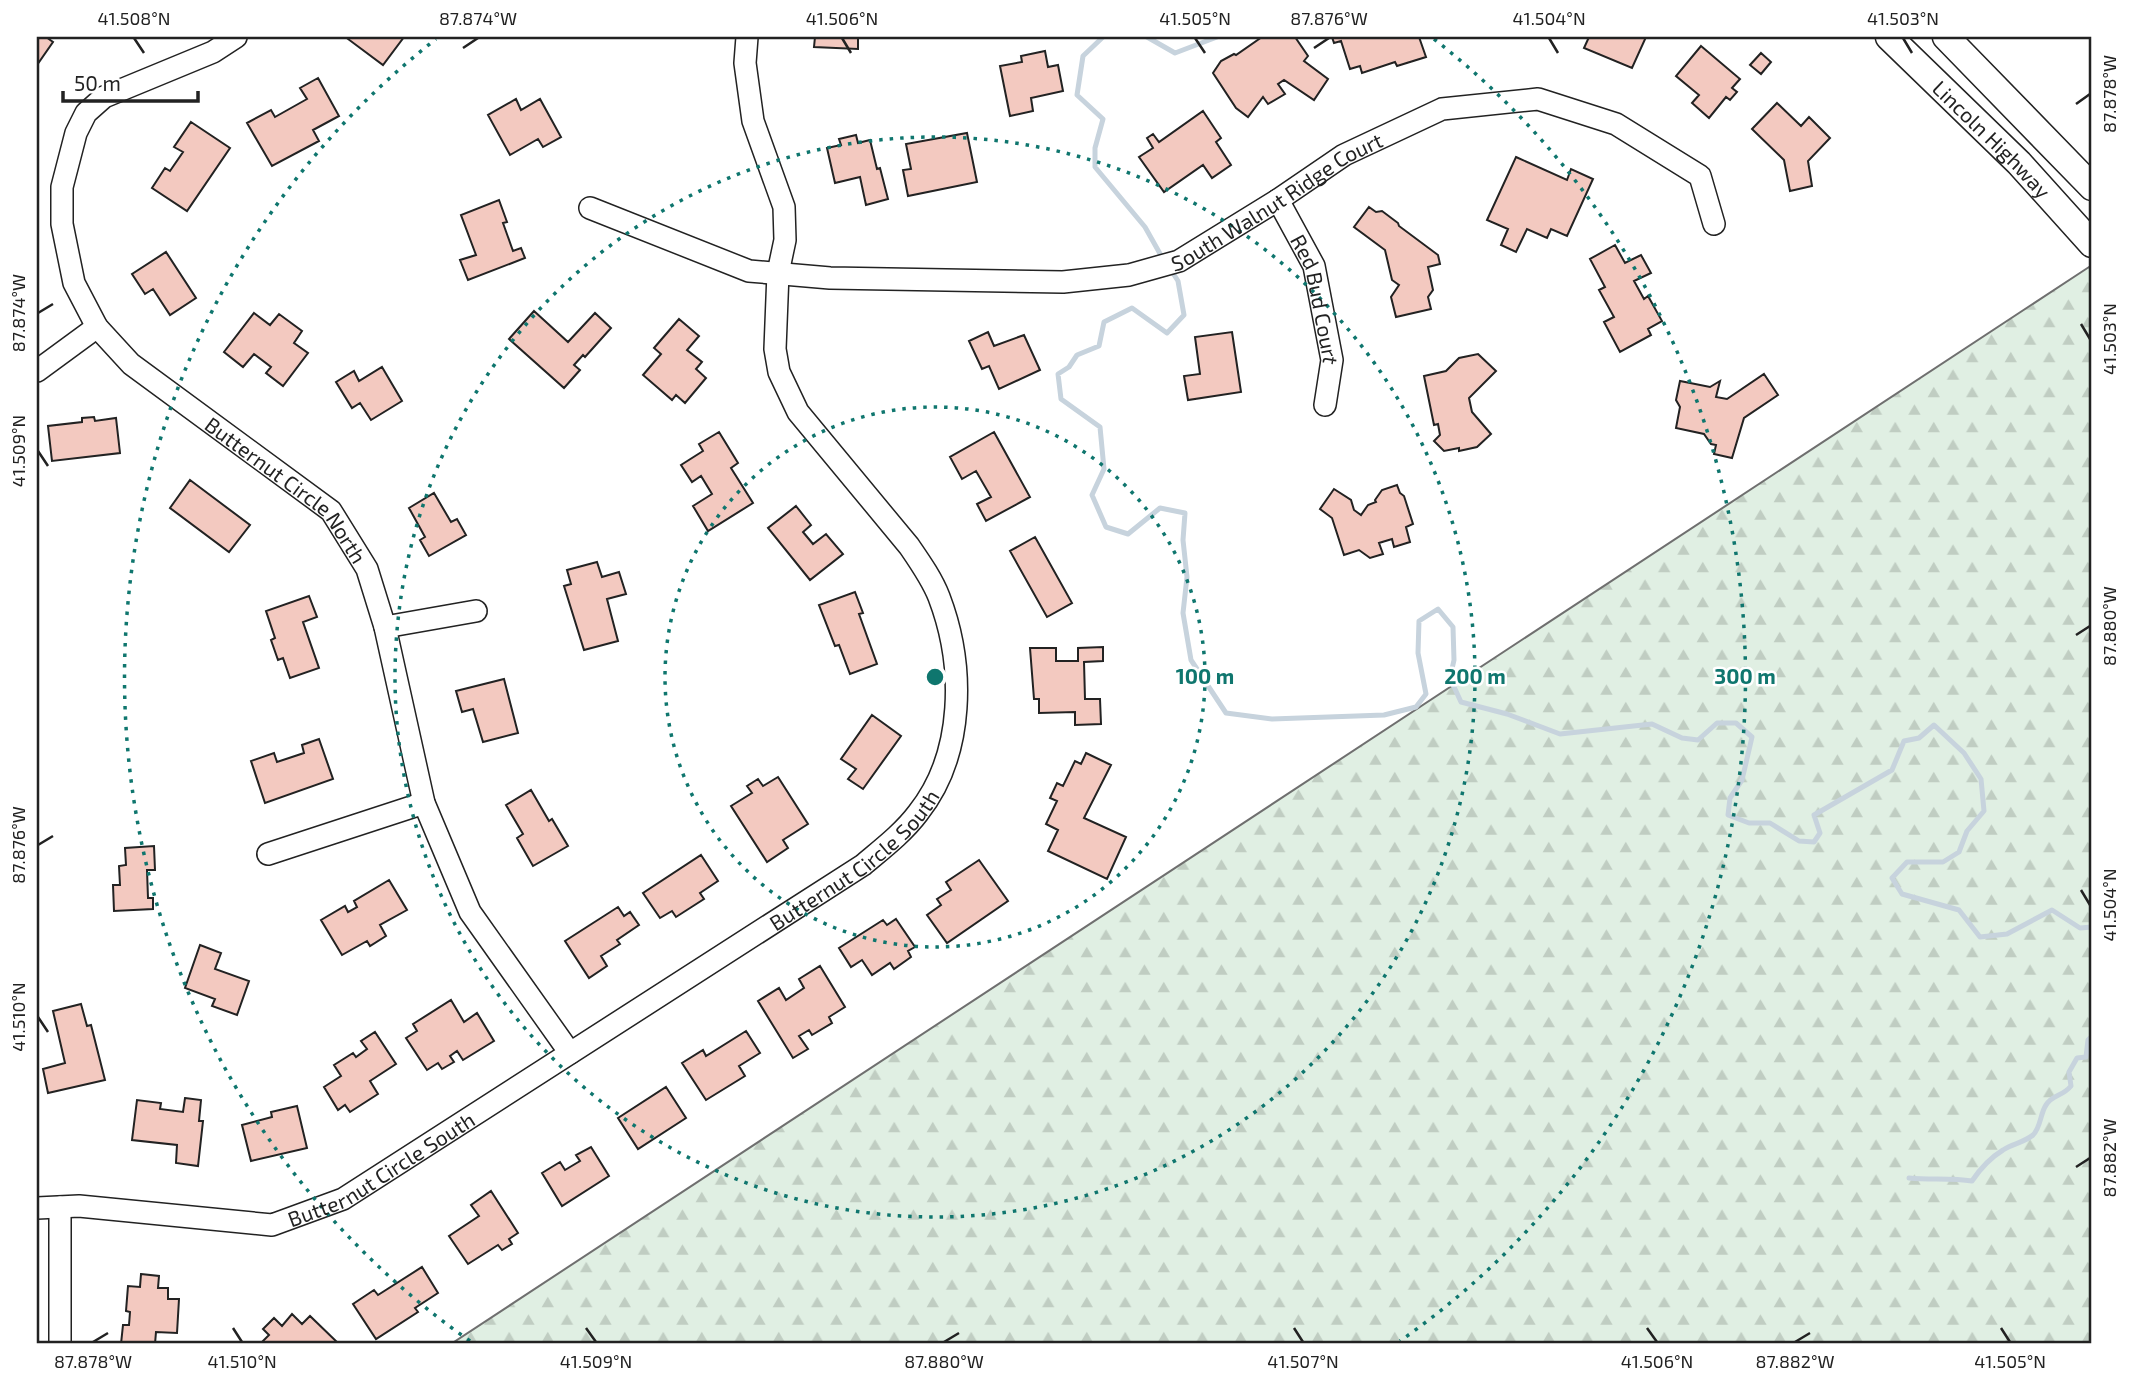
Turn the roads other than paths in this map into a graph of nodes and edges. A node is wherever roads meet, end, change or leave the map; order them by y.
1 (236, 37) edge
2 (747, 37) edge
3 (1889, 37) edge
4 (1946, 37) edge
5 (2092, 187) edge
6 (1278, 200) junction
7 (590, 208) dead end
8 (1714, 224) dead end
9 (2092, 244) edge
10 (778, 273) junction
11 (97, 327) junction
12 (37, 371) edge
13 (1325, 405) dead end
14 (476, 611) dead end
15 (385, 627) junction
16 (424, 803) junction
17 (268, 853) dead end
18 (570, 1053) junction
19 (60, 1207) junction
20 (37, 1208) edge
21 (60, 1344) edge

1 - 11 street, Butternut Circle North
2 - 10 street, Butternut Circle South
3 - 9 main road, Lincoln Highway
4 - 5 main road, Lincoln Highway
6 - 8 street, South Walnut Ridge Court
6 - 10 street, South Walnut Ridge Court
6 - 13 street, Red Bud Court
7 - 10 street, South Walnut Ridge Court
10 - 18 street, Butternut Circle South
11 - 12 street
11 - 15 street, Butternut Circle North
14 - 15 street
15 - 16 street, Butternut Circle North
16 - 17 street
16 - 18 street, Butternut Circle North
18 - 19 street, Butternut Circle South
19 - 20 street, Butternut Circle South
19 - 21 street

